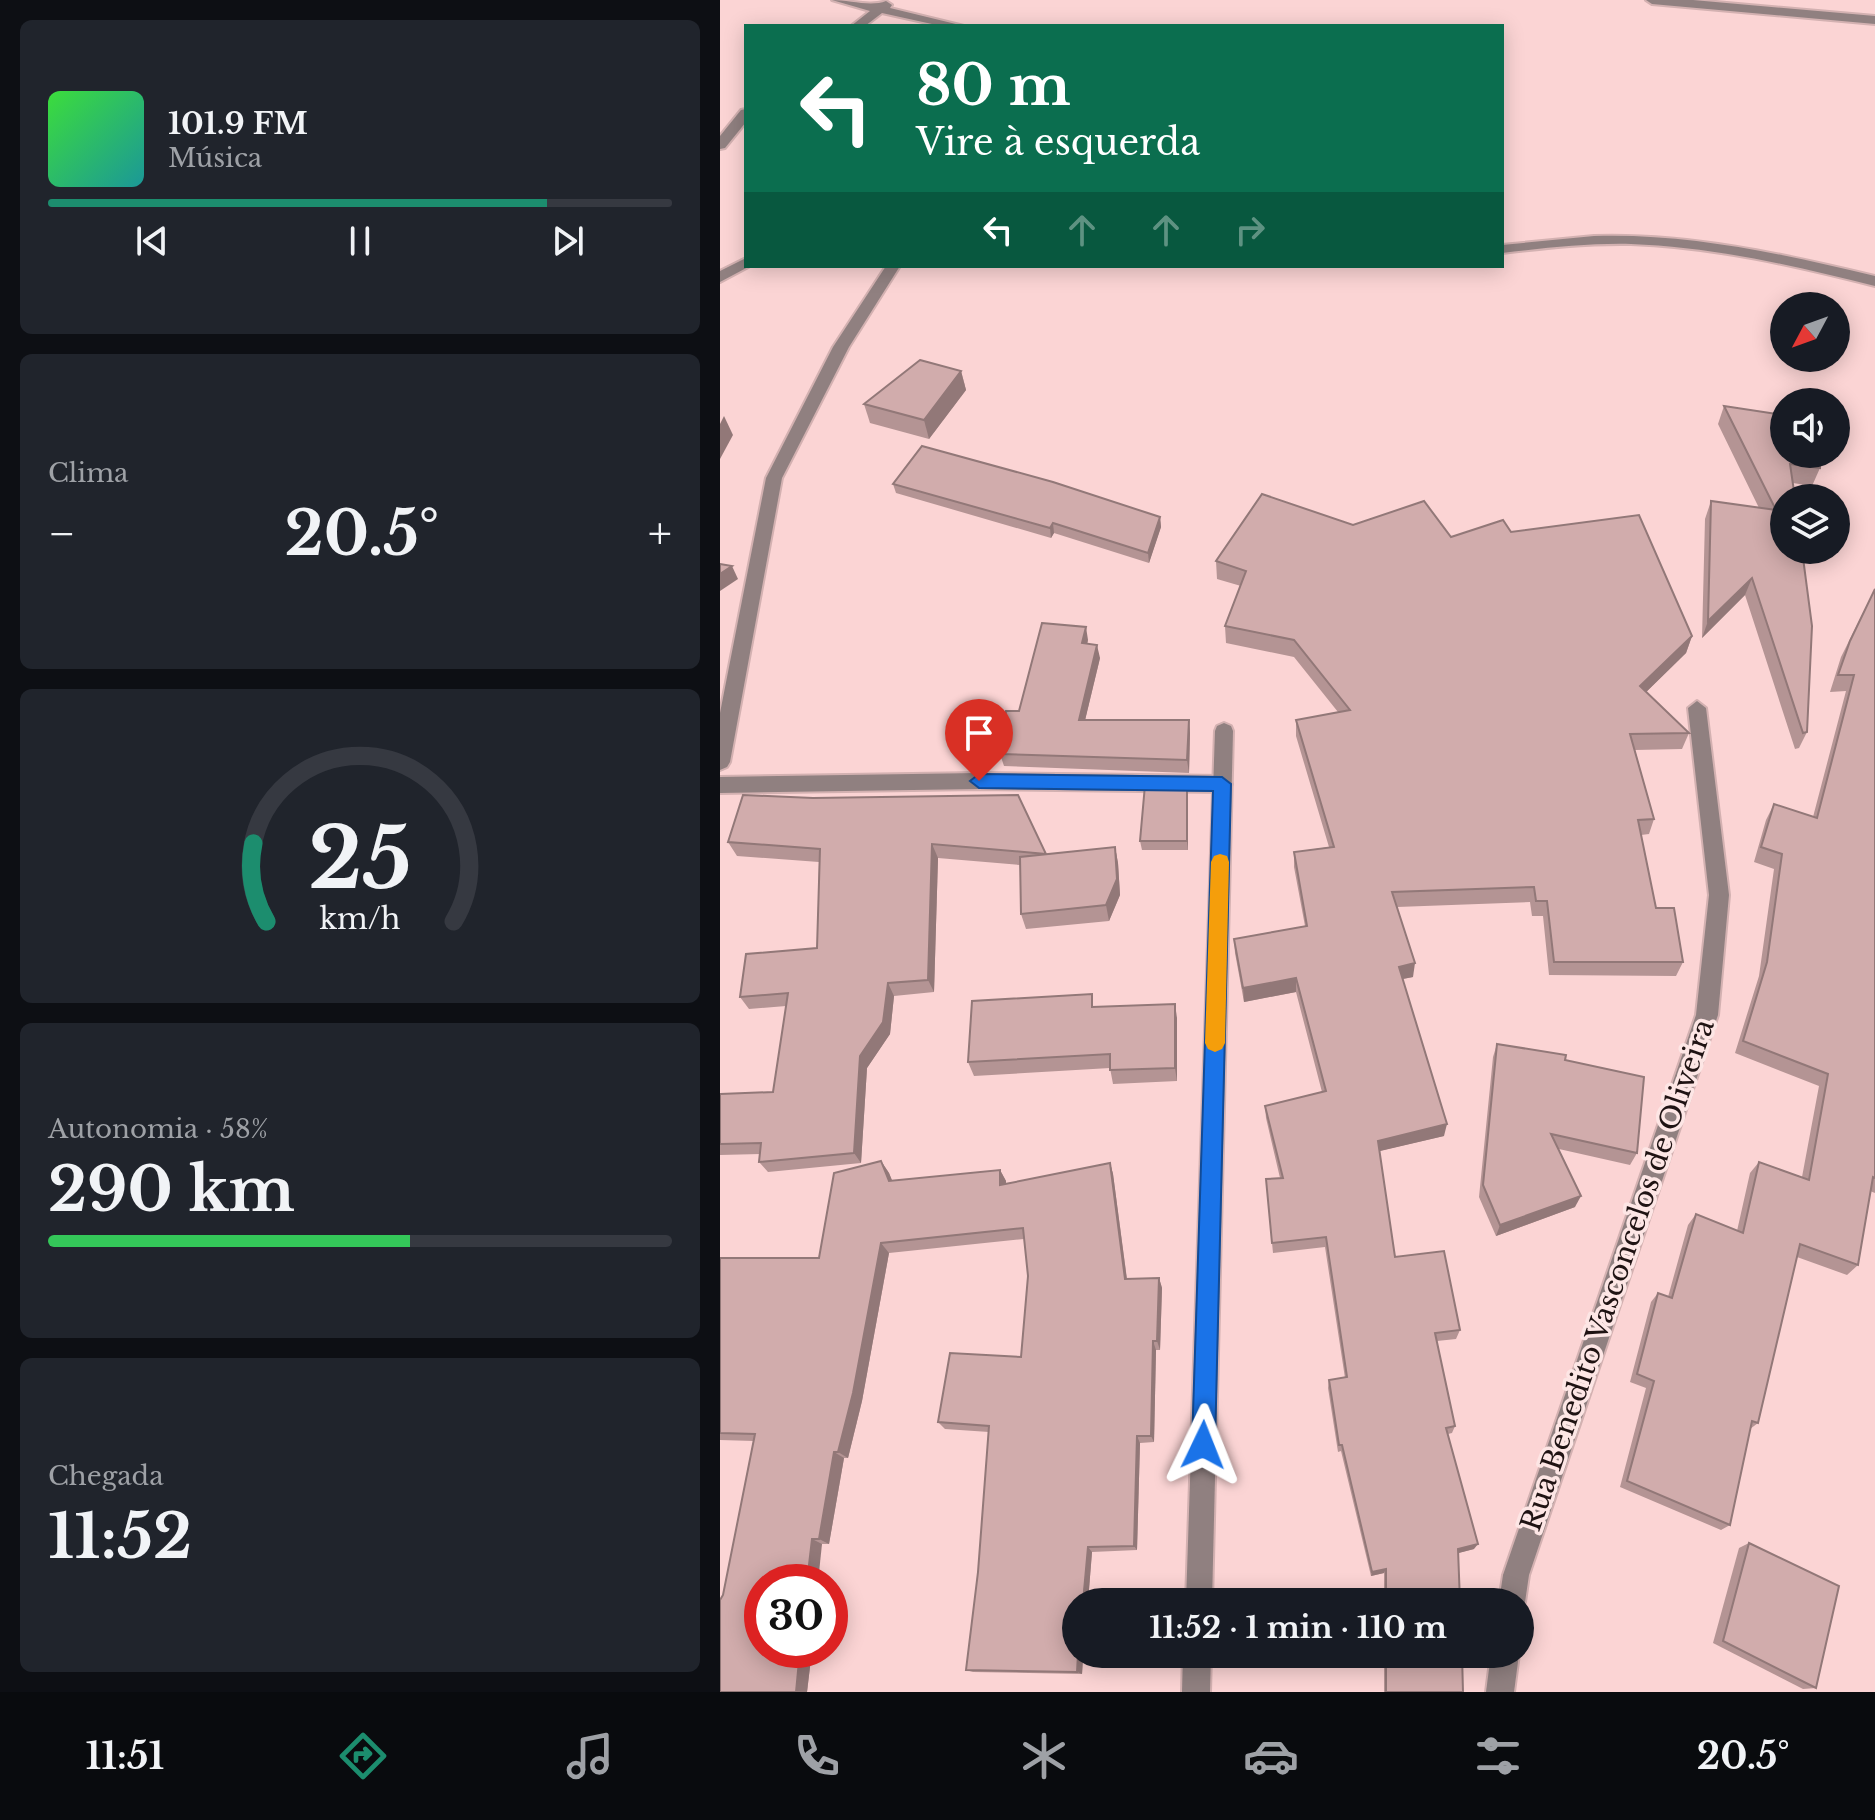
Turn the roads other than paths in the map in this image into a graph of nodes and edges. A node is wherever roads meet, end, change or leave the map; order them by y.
1 (838, 0) edge
2 (893, 0) edge
3 (1652, 0) edge
4 (879, 10) junction
5 (1875, 20) edge
6 (860, 24) edge
7 (948, 24) edge
8 (744, 115) edge
9 (720, 145) edge
10 (1504, 249) edge
11 (744, 263) edge
12 (892, 268) edge
13 (720, 277) edge
14 (1875, 281) edge
15 (1697, 708) dead end
16 (1224, 731) dead end
17 (720, 762) edge
18 (1222, 784) junction
19 (720, 785) edge
20 (1199, 1588) edge
21 (1514, 1588) edge
22 (1197, 1668) edge
23 (1503, 1668) edge
24 (1196, 1692) edge
25 (1500, 1692) edge

1 - 4 street
2 - 4 street
3 - 5 street
4 - 6 street
4 - 7 street
8 - 9 street
10 - 14 street
11 - 13 street
12 - 17 street
15 - 21 street, Rua Benedito Vasconcelos de Oliveira
16 - 18 street
18 - 19 street
18 - 20 street
22 - 24 street
23 - 25 street

